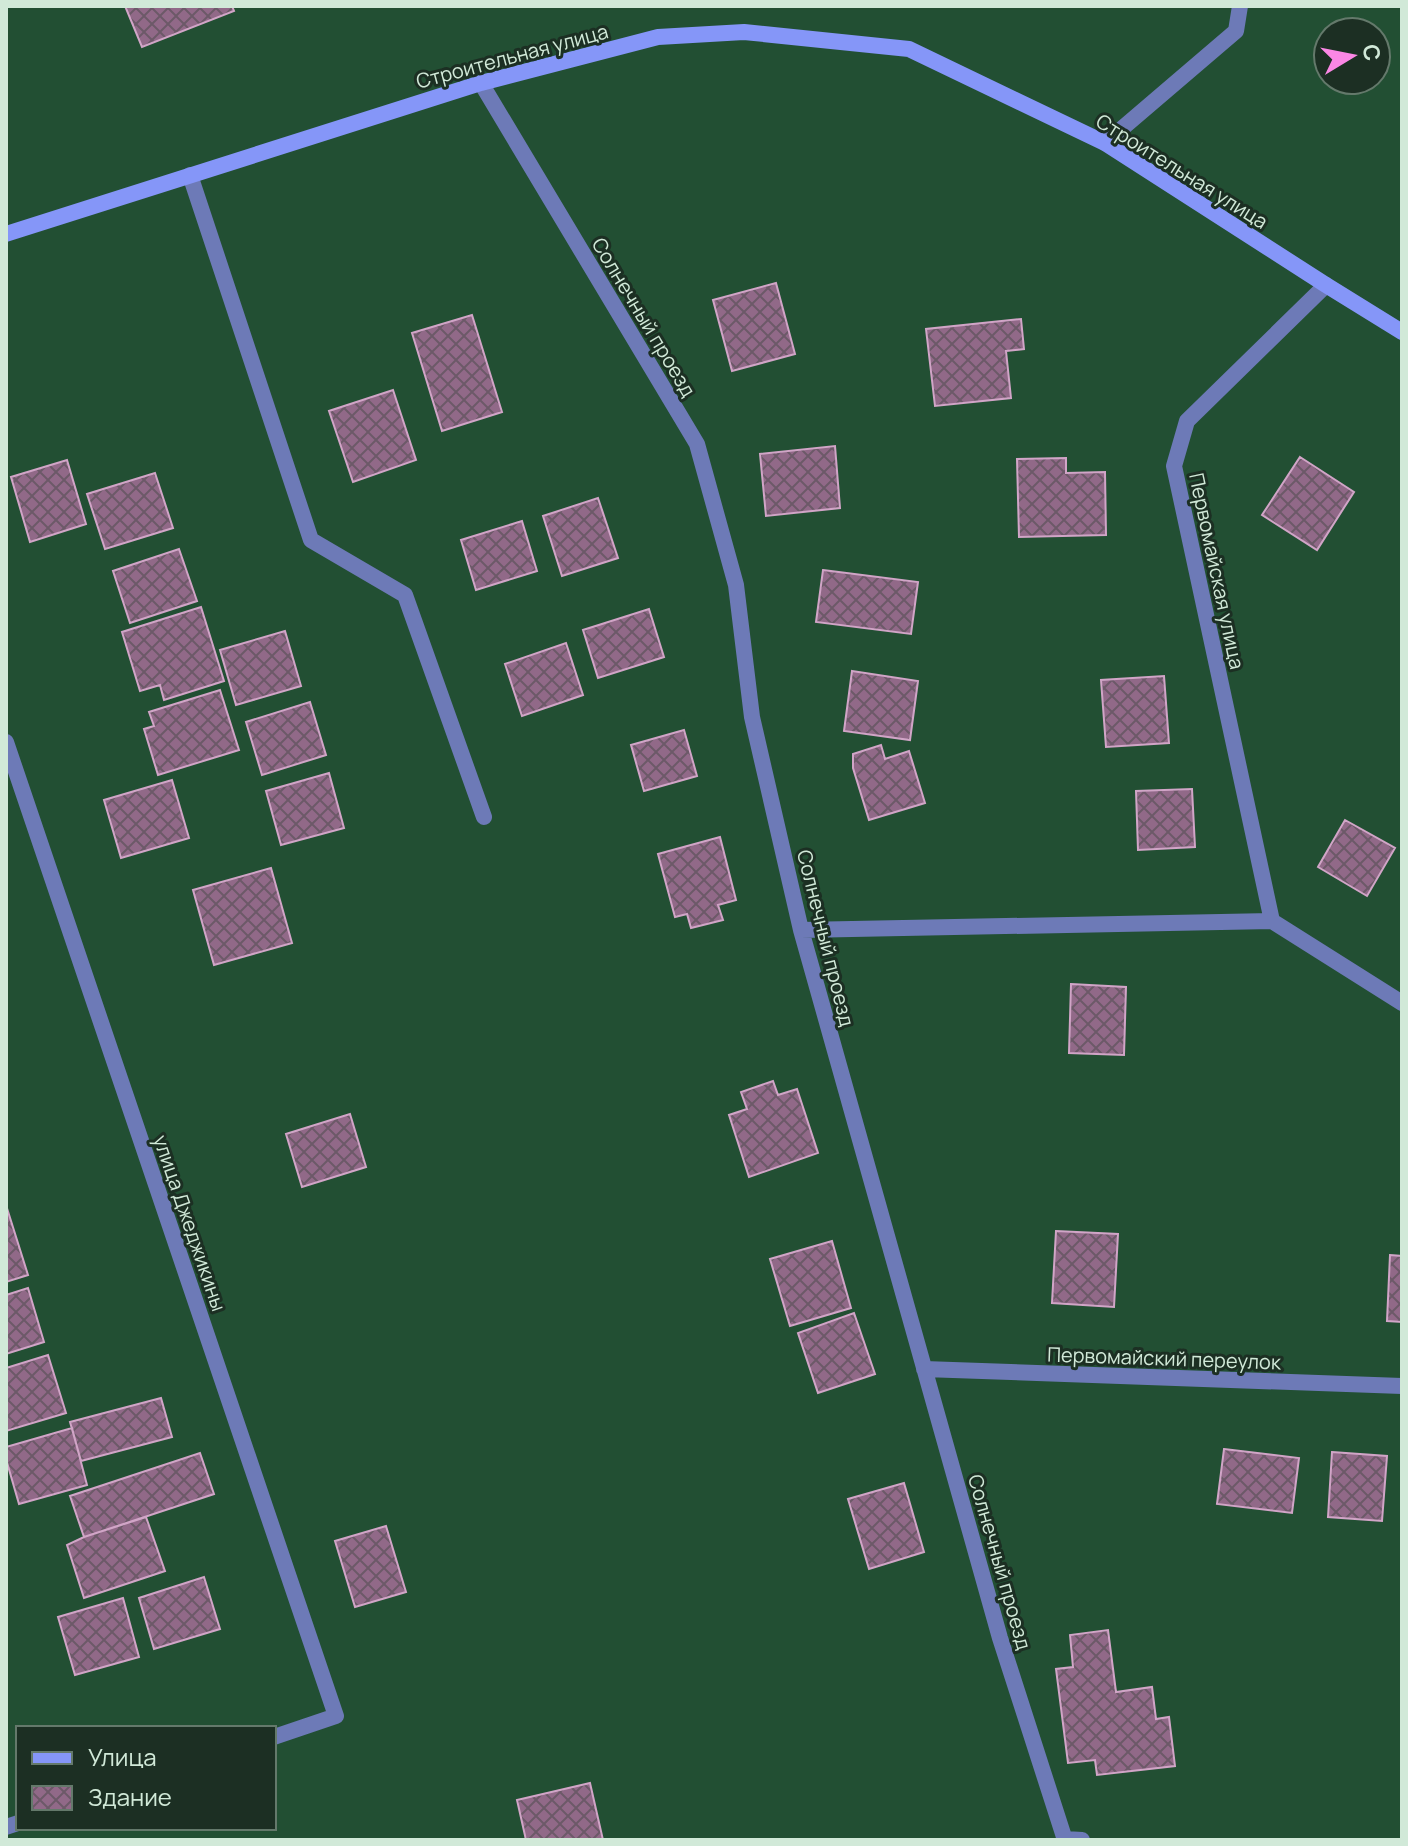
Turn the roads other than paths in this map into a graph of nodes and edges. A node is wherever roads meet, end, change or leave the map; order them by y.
1 (1240, 6) edge
2 (481, 83) junction
3 (1105, 143) junction
4 (190, 175) junction
5 (6, 234) edge
6 (1326, 285) junction
7 (1402, 332) edge
8 (6, 742) edge
9 (484, 817) dead end
10 (1272, 921) junction
11 (801, 930) junction
12 (1402, 1003) edge
13 (924, 1369) junction
14 (1402, 1386) edge
15 (276, 1736) edge
16 (1065, 1840) edge
17 (1082, 1840) edge

1 - 3 street
2 - 3 street, Строительная улица
2 - 4 street, Строительная улица
2 - 11 street, Солнечный проезд
3 - 6 street, Строительная улица
4 - 5 street, Строительная улица
4 - 9 street
6 - 7 street, Строительная улица
6 - 10 street, Первомайская улица
8 - 15 street, улица Джеджикины
10 - 11 street
10 - 12 street
11 - 13 street, Солнечный проезд
13 - 14 street, Первомайский переулок
13 - 16 street, Солнечный проезд
16 - 17 street

